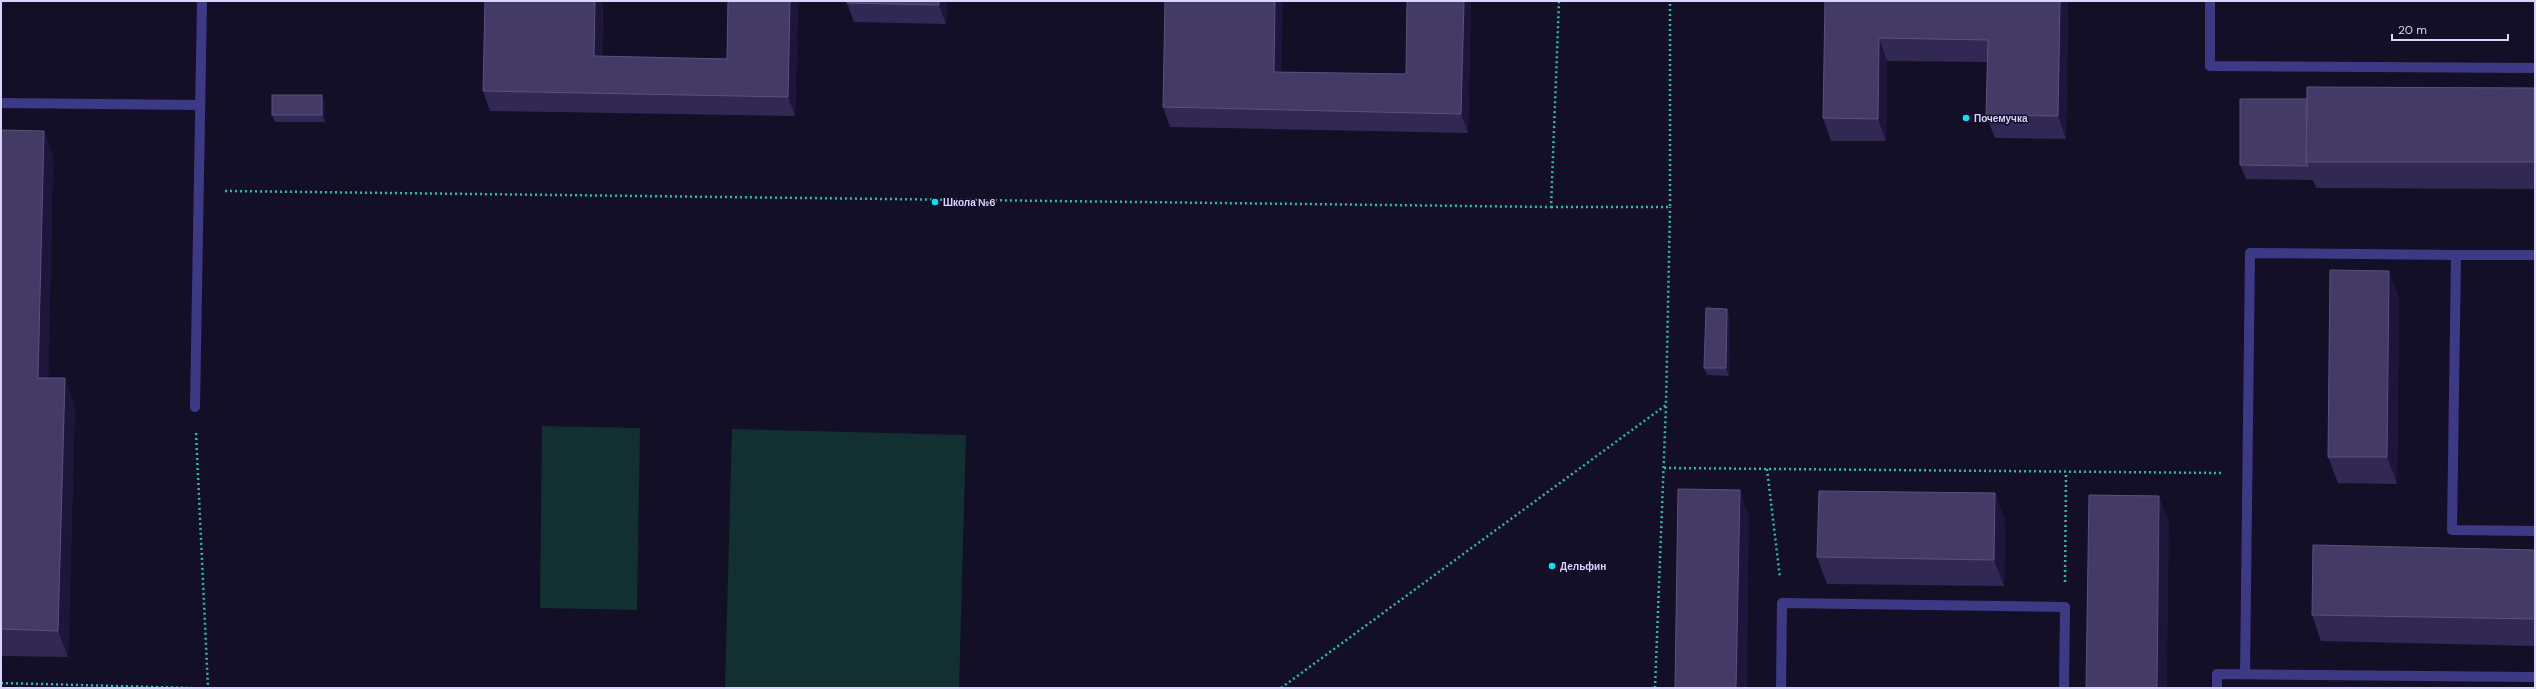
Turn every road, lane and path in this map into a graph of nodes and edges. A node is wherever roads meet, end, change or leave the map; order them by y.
1 (202, 1) edge
2 (1559, 1) edge
3 (1670, 1) edge
4 (2210, 1) edge
5 (2535, 68) edge
6 (1, 103) edge
7 (200, 105) junction
8 (199, 190) junction
9 (1551, 207) junction
10 (1670, 207) junction
11 (2456, 255) junction
12 (2535, 255) edge
13 (1666, 405) junction
14 (195, 407) joint
15 (1664, 468) junction
16 (1767, 469) junction
17 (2066, 472) junction
18 (2248, 473) junction
19 (2535, 531) edge
20 (1782, 603) junction
21 (2065, 607) junction
22 (2245, 674) junction
23 (2535, 677) edge
24 (1, 683) edge
25 (192, 688) edge
26 (208, 688) edge
27 (1281, 688) edge
28 (1655, 688) edge
29 (1781, 688) edge
30 (2064, 688) edge
31 (2217, 688) edge

1 - 7 lane
2 - 9 path
3 - 10 path
4 - 5 lane
6 - 7 lane
7 - 8 lane
8 - 9 path
8 - 14 lane
9 - 10 path
10 - 13 path
11 - 12 lane
11 - 18 lane
11 - 19 lane
13 - 15 path
13 - 27 path
14 - 26 path
15 - 16 path
15 - 28 path
16 - 17 path
16 - 20 path
17 - 18 path
17 - 21 path
18 - 22 lane
20 - 21 lane
20 - 29 lane
21 - 30 lane
22 - 23 lane
22 - 31 lane
24 - 25 path

